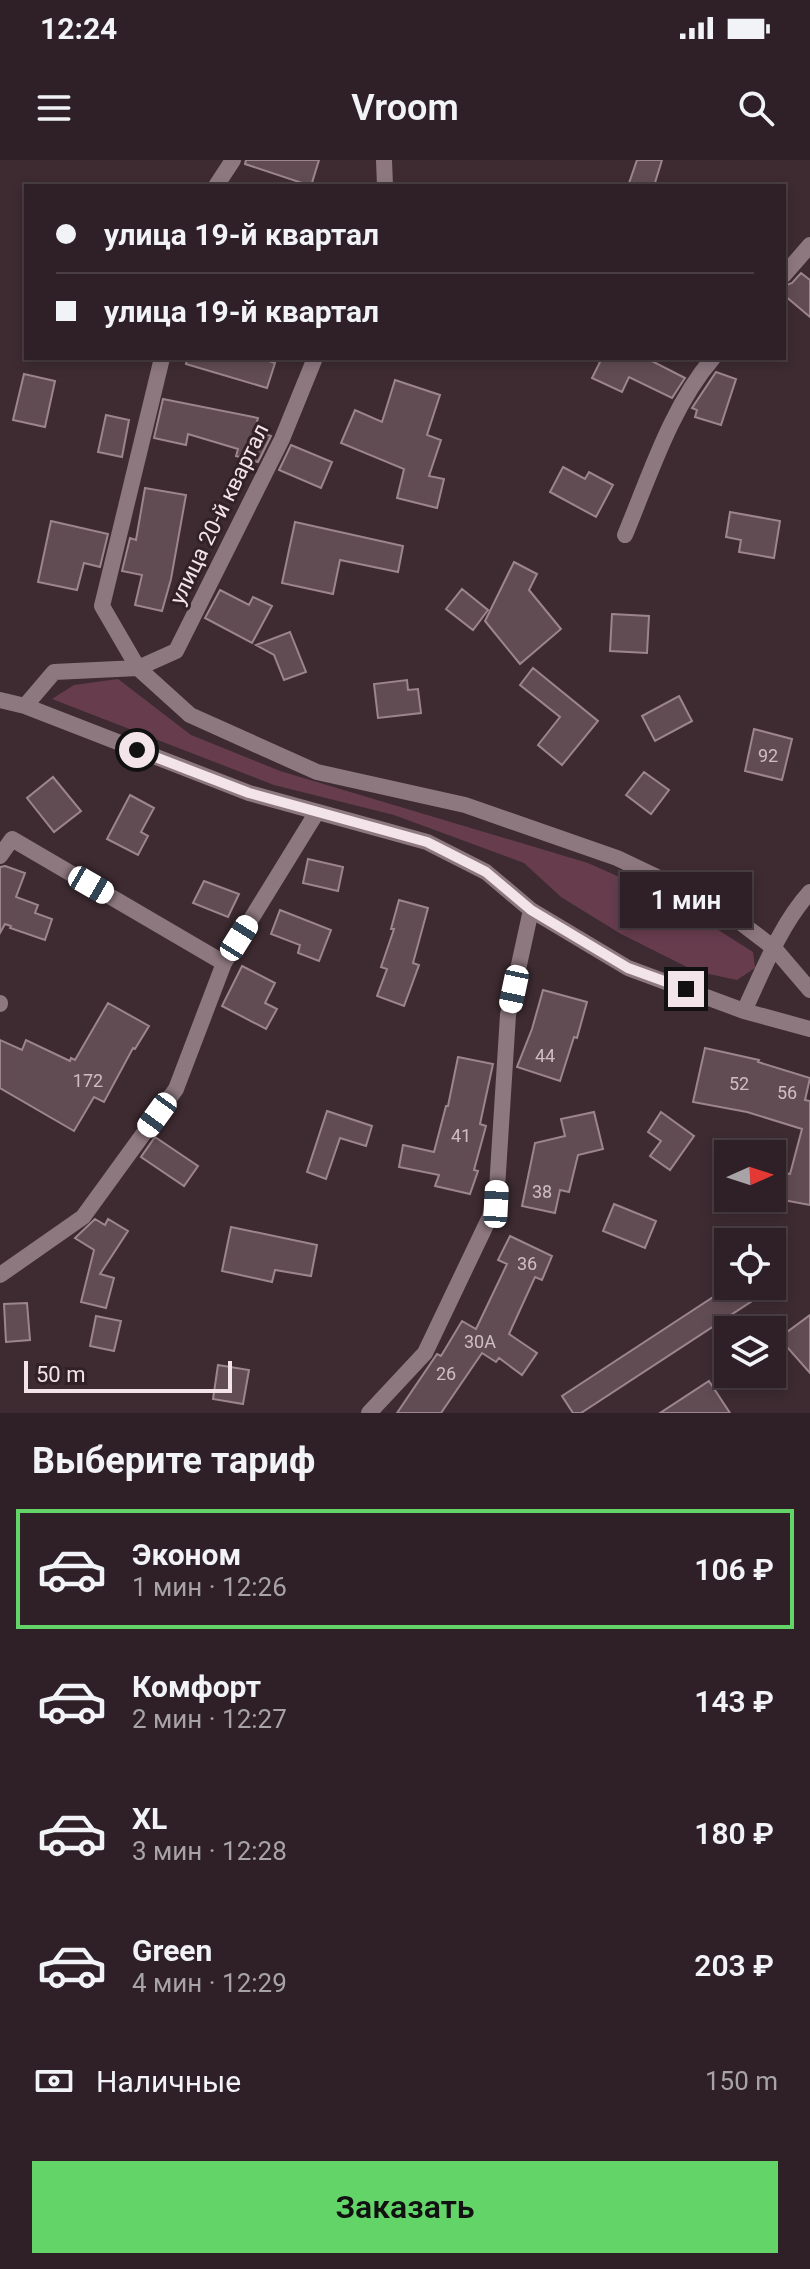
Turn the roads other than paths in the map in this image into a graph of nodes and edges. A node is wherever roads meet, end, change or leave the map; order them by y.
1 (233, 160) edge
2 (384, 160) edge
3 (217, 184) edge
4 (385, 184) edge
5 (810, 245) edge
6 (786, 273) edge
7 (162, 360) edge
8 (314, 360) edge
9 (711, 360) edge
10 (625, 535) dead end
11 (138, 668) junction
12 (0, 700) edge
13 (25, 706) junction
14 (317, 812) junction
15 (0, 856) edge
16 (810, 892) edge
17 (531, 910) junction
18 (774, 948) junction
19 (224, 963) junction
20 (810, 990) edge
21 (744, 1011) junction
22 (810, 1029) edge
23 (0, 1275) edge
24 (369, 1413) edge

1 - 3 street
2 - 4 street
5 - 6 street
7 - 11 street
8 - 11 street, улица 20-й квартал
9 - 10 street
11 - 13 street, улица 20-й квартал
11 - 18 street
12 - 13 street
13 - 14 street
14 - 17 street
14 - 19 street
15 - 19 street
16 - 18 street
17 - 21 street
17 - 24 street
18 - 20 street
18 - 21 street
19 - 23 street
21 - 22 street

